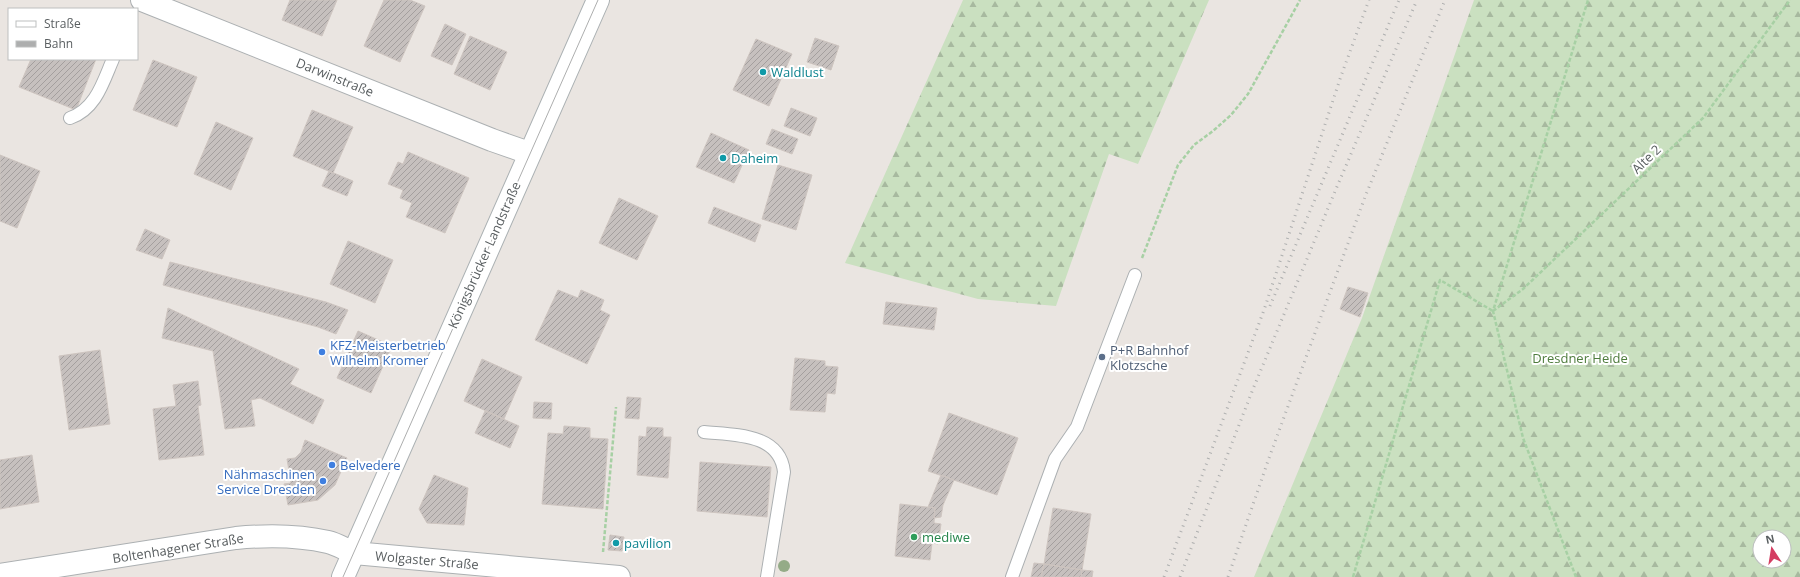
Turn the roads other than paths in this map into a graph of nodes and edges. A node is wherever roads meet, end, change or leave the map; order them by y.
1 (142, 0) edge
2 (598, 0) edge
3 (113, 60) edge
4 (70, 118) dead end
5 (529, 153) junction
6 (1135, 275) road end
7 (704, 432) dead end
8 (354, 553) junction
9 (0, 576) edge
10 (343, 577) edge
11 (619, 577) edge
12 (766, 577) edge
13 (1012, 577) edge

1 - 5 street, Darwinstraße
2 - 5 street, Königsbrücker Landstraße
3 - 4 lane
5 - 8 street, Königsbrücker Landstraße
6 - 13 lane
7 - 12 lane
8 - 9 street, Boltenhagener Straße
8 - 10 street, Königsbrücker Landstraße
8 - 11 street, Wolgaster Straße

